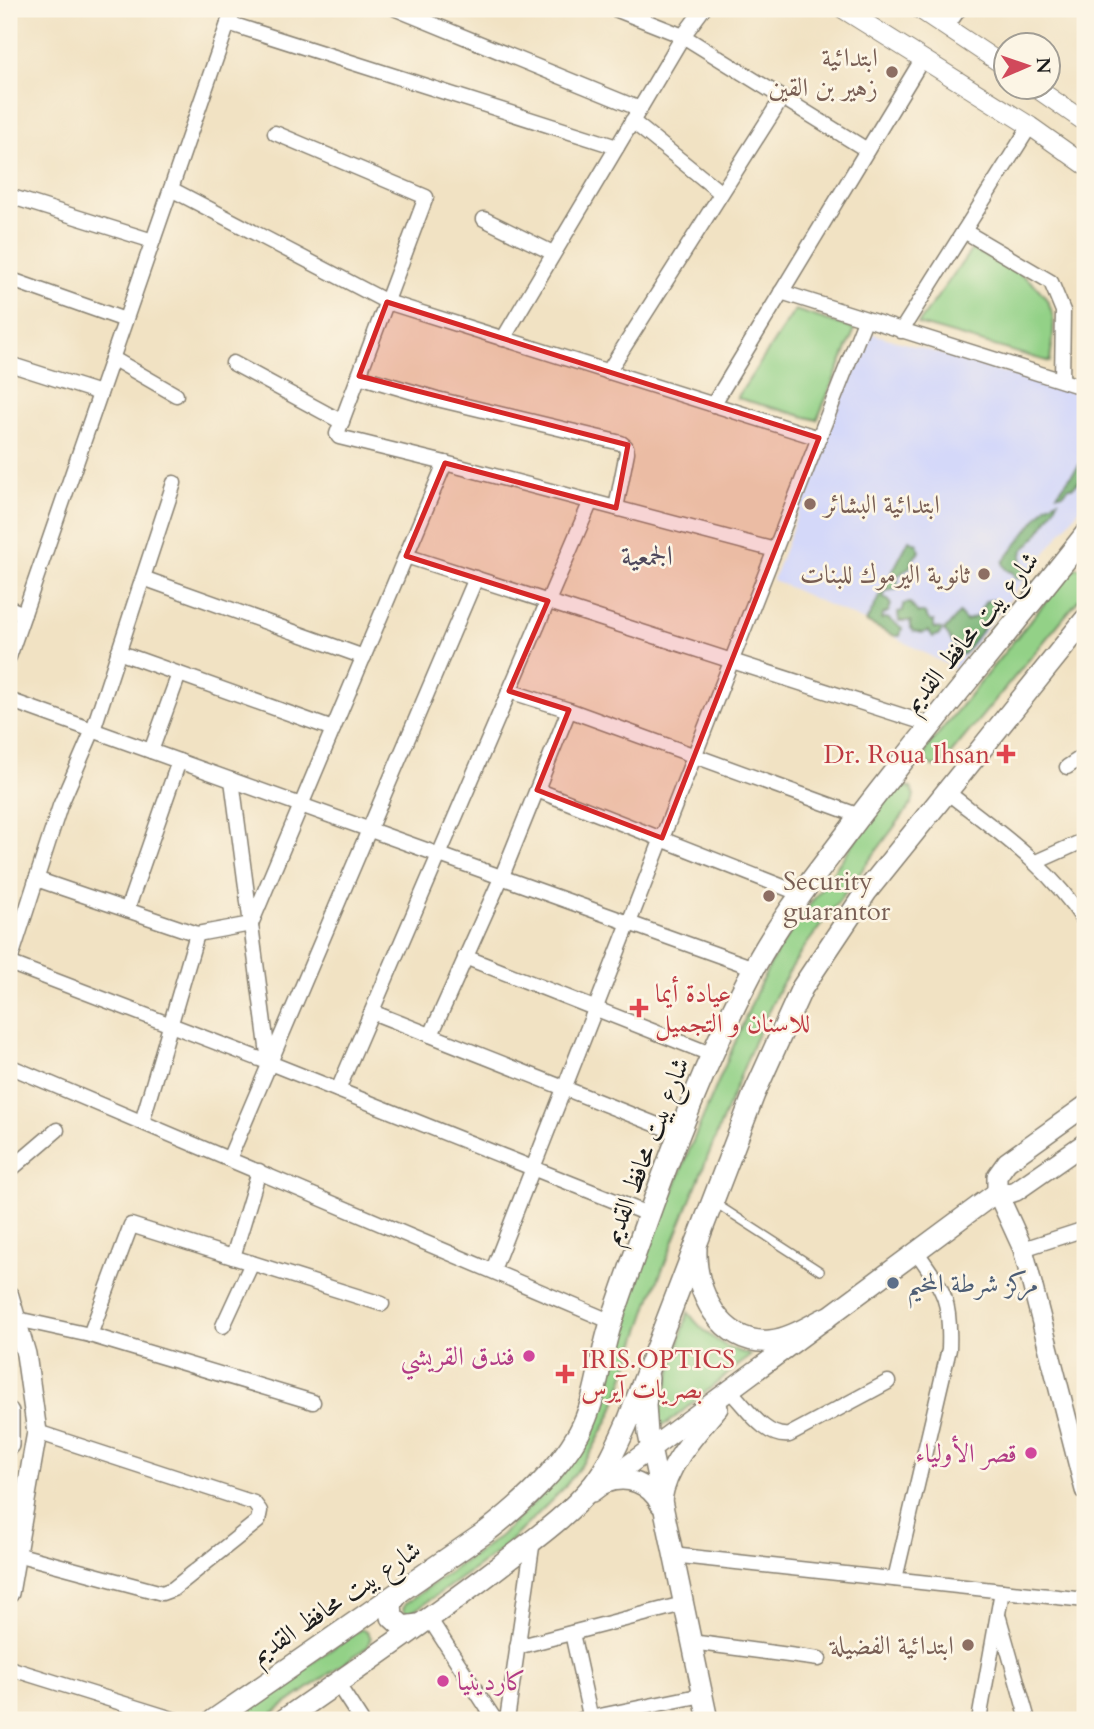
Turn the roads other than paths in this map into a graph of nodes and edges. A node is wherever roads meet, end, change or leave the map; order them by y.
1 (233, 9) edge
2 (396, 9) edge
3 (615, 9) edge
4 (703, 9) edge
5 (843, 9) edge
6 (919, 9) edge
7 (960, 9) edge
8 (228, 23) junction
9 (947, 26) junction
10 (683, 36) junction
11 (992, 57) edge
12 (923, 58) junction
13 (782, 98) junction
14 (1056, 102) edge
15 (636, 115) junction
16 (1085, 122) edge
17 (1030, 126) junction
18 (275, 133) dead end
19 (617, 147) junction
20 (867, 150) junction
21 (1085, 165) edge
22 (171, 189) junction
23 (721, 193) junction
24 (9, 197) edge
25 (484, 219) dead end
26 (964, 231) junction
27 (153, 241) junction
28 (553, 253) junction
29 (9, 279) edge
30 (781, 292) junction
31 (387, 302) junction
32 (125, 320) junction
33 (865, 320) junction
34 (901, 331) junction
35 (503, 339) junction
36 (112, 358) junction
37 (233, 363) dead end
38 (9, 364) edge
39 (608, 372) junction
40 (359, 376) junction
41 (1062, 380) junction
42 (1085, 388) edge
43 (100, 393) junction
44 (176, 395) dead end
45 (713, 405) junction
46 (342, 422) junction
47 (819, 438) junction
48 (445, 463) junction
49 (174, 483) dead end
50 (591, 502) junction
51 (616, 508) junction
52 (1085, 535) edge
53 (775, 550) junction
54 (406, 556) junction
55 (1085, 562) edge
56 (1063, 563) junction
57 (143, 578) junction
58 (475, 578) junction
59 (548, 601) junction
60 (9, 608) edge
61 (24, 614) junction
62 (1085, 620) edge
63 (118, 652) junction
64 (9, 657) edge
65 (363, 657) junction
66 (732, 660) junction
67 (178, 674) junction
68 (509, 691) junction
69 (9, 701) edge
70 (569, 710) junction
71 (931, 725) junction
72 (333, 729) junction
73 (93, 730) junction
74 (151, 751) junction
75 (695, 755) junction
76 (1085, 755) edge
77 (178, 761) junction
78 (1067, 767) dead end
79 (232, 780) junction
80 (537, 790) junction
81 (947, 792) junction
82 (301, 804) junction
83 (860, 816) junction
84 (369, 829) junction
85 (662, 838) junction
86 (1085, 840) edge
87 (440, 854) junction
88 (1036, 862) junction
89 (502, 876) junction
90 (36, 879) junction
91 (802, 894) junction
92 (127, 910) junction
93 (630, 922) junction
94 (1085, 922) edge
95 (251, 924) junction
96 (197, 934) junction
97 (465, 957) junction
98 (9, 963) edge
99 (754, 968) junction
100 (596, 1008) junction
101 (372, 1012) junction
102 (170, 1025) junction
103 (431, 1035) junction
104 (713, 1055) junction
105 (270, 1063) junction
106 (9, 1066) edge
107 (565, 1087) junction
108 (338, 1090) junction
109 (1085, 1106) edge
110 (142, 1122) junction
111 (57, 1130) dead end
112 (680, 1134) junction
113 (1085, 1143) edge
114 (229, 1159) junction
115 (534, 1168) junction
116 (9, 1171) edge
117 (259, 1171) junction
118 (997, 1192) junction
119 (712, 1201) junction
120 (650, 1215) junction
121 (1085, 1229) edge
122 (697, 1238) junction
123 (1023, 1249) junction
124 (916, 1251) junction
125 (233, 1257) junction
126 (252, 1264) junction
127 (494, 1270) junction
128 (820, 1271) dead end
129 (9, 1296) edge
130 (382, 1304) dead end
131 (826, 1318) junction
132 (17, 1319) junction
133 (612, 1322) junction
134 (223, 1326) dead end
135 (90, 1335) junction
136 (654, 1356) junction
137 (746, 1378) junction
138 (887, 1382) dead end
139 (732, 1393) junction
140 (313, 1402) dead end
141 (9, 1412) edge
142 (37, 1432) junction
143 (9, 1445) edge
144 (650, 1448) junction
145 (602, 1485) junction
146 (1085, 1490) edge
147 (574, 1505) junction
148 (662, 1508) junction
149 (533, 1540) junction
150 (16, 1555) junction
151 (672, 1555) junction
152 (895, 1579) junction
153 (1002, 1591) junction
154 (9, 1593) edge
155 (397, 1594) junction
156 (1085, 1600) edge
157 (683, 1604) junction
158 (998, 1614) junction
159 (354, 1622) junction
160 (423, 1622) junction
161 (572, 1633) junction
162 (691, 1642) junction
163 (517, 1647) junction
164 (378, 1653) junction
165 (819, 1659) dead end
166 (9, 1668) edge
167 (337, 1683) junction
168 (703, 1695) junction
169 (176, 1720) edge
170 (214, 1720) edge
171 (284, 1720) edge
172 (361, 1720) edge
173 (495, 1720) edge
174 (507, 1720) edge
175 (587, 1720) edge
176 (708, 1720) edge
177 (979, 1720) edge
178 (1028, 1720) edge

1 - 8 street
2 - 15 street
3 - 10 street
4 - 10 street
5 - 12 street
6 - 9 street
7 - 9 street
8 - 19 street
8 - 22 street
9 - 11 street
10 - 13 street
10 - 15 street
12 - 17 street
12 - 20 street
13 - 20 street
13 - 23 street
14 - 16 street
15 - 19 street
15 - 23 street
17 - 21 street
17 - 26 street
18 - 31 street
19 - 28 street
20 - 30 street
22 - 27 street
22 - 31 street
23 - 39 street
24 - 27 street
25 - 28 street
26 - 34 street
26 - 41 street
27 - 32 street
28 - 35 street
29 - 32 street
30 - 33 street
30 - 45 street
31 - 35 street
31 - 40 street
32 - 36 street
33 - 34 street
33 - 47 street
34 - 41 street
35 - 39 street
36 - 43 street
36 - 44 street
37 - 46 street
38 - 43 street
39 - 45 street
40 - 46 street
40 - 51 street
41 - 42 street
43 - 61 street
45 - 47 street
46 - 48 street
47 - 53 street
48 - 50 street
48 - 54 street
49 - 57 street
50 - 51 street
50 - 59 street
51 - 53 street
52 - 56 main road, شارع بيت محافظ القديم
53 - 66 street
54 - 58 street
54 - 65 street
55 - 56 main road
56 - 71 main road, شارع بيت محافظ القديم
57 - 63 street
57 - 65 street
58 - 59 street
58 - 84 street
59 - 66 street
59 - 68 street
60 - 61 street
61 - 64 street
62 - 81 main road
63 - 67 street
63 - 73 street
65 - 72 street
66 - 71 street
66 - 75 street
67 - 72 street
67 - 74 street
68 - 70 street
68 - 87 street
69 - 73 street
70 - 75 street
70 - 80 street
71 - 83 main road, شارع بيت محافظ القديم
72 - 82 street
73 - 74 street
73 - 90 street
74 - 77 street
75 - 83 street
75 - 85 street
76 - 78 street
77 - 79 street
77 - 92 street
79 - 82 street
79 - 95 street
80 - 85 street
80 - 89 street
81 - 88 street
81 - 119 main road
82 - 84 street
82 - 95 street
83 - 91 main road, شارع بيت محافظ القديم
84 - 87 street
84 - 105 street
85 - 91 street
85 - 93 street
86 - 88 street
87 - 89 street
87 - 101 street
88 - 94 street
89 - 93 street
89 - 97 street
90 - 92 street
90 - 98 street
91 - 99 main road, شارع بيت محافظ القديم
92 - 96 street
93 - 99 street
93 - 100 street
95 - 96 street
95 - 105 street
96 - 102 street
97 - 100 street
97 - 103 street
98 - 102 street
99 - 104 main road, شارع بيت محافظ القديم
100 - 104 street
100 - 107 street
101 - 103 street
101 - 108 street
102 - 105 street
102 - 110 street
103 - 107 street
104 - 112 main road, شارع بيت محافظ القديم
105 - 108 street
105 - 114 street
106 - 110 street
107 - 112 street
107 - 115 street
108 - 115 street
109 - 118 main road
110 - 114 street
111 - 116 street
112 - 120 main road, شارع بيت محافظ القديم
113 - 118 main road
114 - 117 street
115 - 120 street
115 - 127 street
117 - 125 street
117 - 127 street
118 - 123 main road
118 - 124 main road
119 - 122 main road
119 - 128 lane
120 - 133 main road, شارع بيت محافظ القديم
121 - 123 street
122 - 131 main road
122 - 136 main road
123 - 146 main road
124 - 131 main road
124 - 152 street
125 - 126 street
125 - 135 street
126 - 130 street
126 - 134 street
127 - 133 street
129 - 132 main road
131 - 137 main road
132 - 135 street
132 - 142 main road
133 - 155 main road, شارع بيت محافظ القديم
135 - 140 street
136 - 144 main road
136 - 147 main road
137 - 139 main road
137 - 144 main road
138 - 139 street
139 - 148 main road
141 - 143 main road
142 - 150 main road
142 - 150 street
144 - 145 main road
144 - 148 main road
145 - 147 main road
145 - 148 main road
147 - 149 main road
148 - 151 main road
149 - 160 main road
149 - 163 street
150 - 154 main road
151 - 152 street
151 - 157 main road
152 - 153 street
153 - 156 street
153 - 158 street
155 - 159 main road, شارع بيت محافظ القديم
155 - 160 main road
157 - 161 street
157 - 162 main road
158 - 177 street
158 - 178 street
159 - 164 main road
159 - 170 main road, شارع بيت محافظ القديم
160 - 164 main road
160 - 173 street
161 - 163 street
161 - 175 street
162 - 165 street
162 - 168 main road
163 - 174 street
164 - 167 main road
166 - 169 street
167 - 171 main road
167 - 172 street
168 - 175 street
168 - 176 main road

